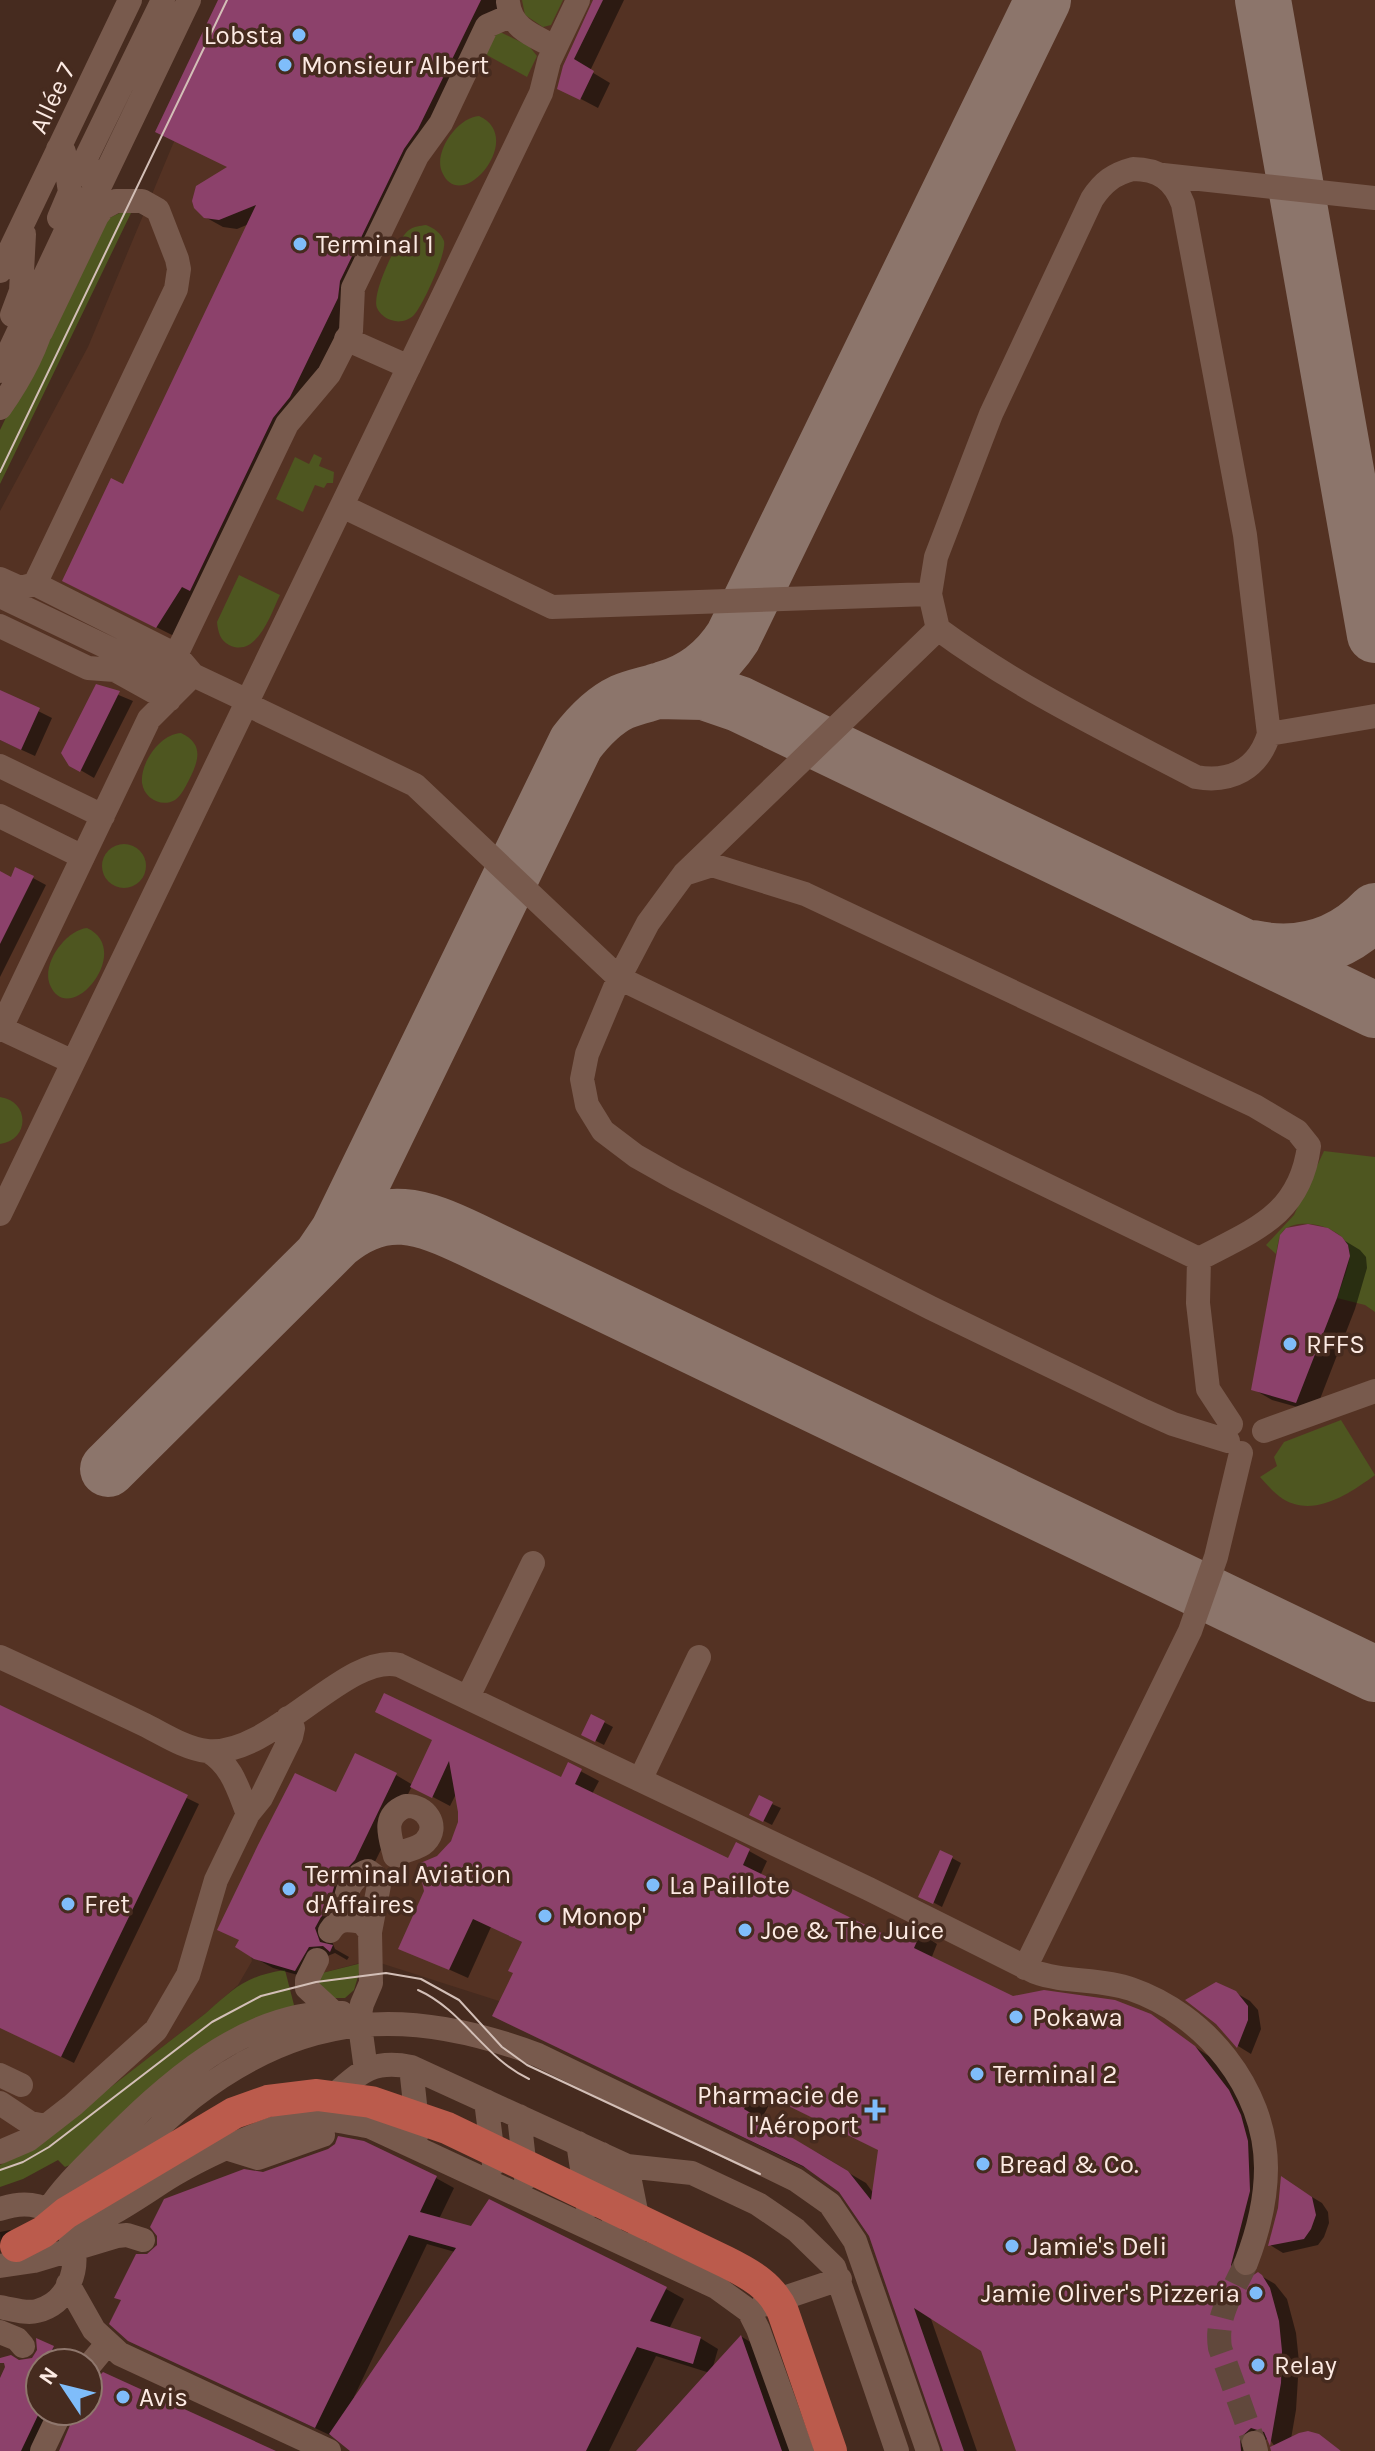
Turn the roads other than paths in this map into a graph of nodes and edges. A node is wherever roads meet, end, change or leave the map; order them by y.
1 (130, 0) edge
2 (163, 0) edge
3 (177, 0) edge
4 (189, 0) edge
5 (578, 0) edge
6 (509, 8) edge
7 (555, 47) junction
8 (75, 164) junction
9 (1163, 175) junction
10 (1375, 198) edge
11 (25, 219) junction
12 (0, 271) edge
13 (41, 332) junction
14 (346, 339) junction
15 (0, 340) edge
16 (409, 367) junction
17 (0, 371) edge
18 (0, 408) edge
19 (342, 506) junction
20 (0, 579) edge
21 (35, 584) junction
22 (930, 594) junction
23 (0, 596) edge
24 (0, 626) edge
25 (938, 629) junction
26 (176, 655) junction
27 (193, 675) junction
28 (169, 700) junction
29 (247, 702) junction
30 (1375, 716) edge
31 (1269, 734) junction
32 (0, 766) edge
33 (0, 816) edge
34 (103, 816) junction
35 (83, 857) junction
36 (684, 874) junction
37 (619, 978) junction
38 (0, 1029) edge
39 (73, 1062) junction
40 (0, 1214) edge
41 (1199, 1259) junction
42 (1375, 1391) edge
43 (1233, 1439) junction
44 (533, 1563) dead end
45 (0, 1657) edge
46 (699, 1657) dead end
47 (468, 1697) junction
48 (288, 1718) junction
49 (208, 1751) junction
50 (640, 1780) junction
51 (248, 1814) junction
52 (395, 1856) dead end
53 (330, 1931) dead end
54 (317, 1960) dead end
55 (1025, 1968) junction
56 (371, 1983) junction
57 (334, 2013) junction
58 (359, 2018) junction
59 (411, 2067) junction
60 (366, 2070) junction
61 (486, 2101) junction
62 (8, 2108) edge
63 (519, 2116) junction
64 (46, 2126) junction
65 (315, 2127) junction
66 (577, 2143) junction
67 (0, 2145) edge
68 (420, 2150) junction
69 (0, 2152) edge
70 (602, 2154) junction
71 (627, 2166) junction
72 (81, 2171) junction
73 (497, 2186) junction
74 (529, 2200) junction
75 (562, 2216) junction
76 (61, 2218) junction
77 (591, 2229) junction
78 (7, 2239) edge
79 (143, 2240) dead end
80 (619, 2241) junction
81 (644, 2253) junction
82 (1246, 2263) tunnel mouth
83 (840, 2279) junction
84 (68, 2284) junction
85 (0, 2307) edge
86 (749, 2311) junction
87 (0, 2332) edge
88 (107, 2344) junction
89 (23, 2346) dead end
90 (104, 2348) edge
91 (53, 2427) edge
92 (289, 2443) edge
93 (42, 2451) edge
94 (329, 2451) edge
95 (802, 2451) edge
96 (831, 2451) edge
97 (897, 2451) edge
98 (928, 2451) edge

1 - 8 street, Allée 7
2 - 8 street
3 - 8 street
4 - 13 street
5 - 7 street
6 - 7 street
6 - 14 street
7 - 16 street
8 - 11 street, Allée 7
8 - 17 street
9 - 10 street
9 - 22 street
9 - 31 street
11 - 12 street, Allée 7
11 - 15 street
13 - 18 street
13 - 21 street
14 - 16 street
14 - 26 street
16 - 19 street
19 - 22 street
19 - 29 street
20 - 21 street
21 - 26 street
22 - 25 street
23 - 27 street
24 - 28 street
25 - 31 street
25 - 36 street
26 - 27 street
27 - 28 street
27 - 29 street
28 - 34 street
29 - 37 street
29 - 39 street
30 - 31 street
32 - 34 street
33 - 35 street
34 - 35 street
35 - 38 street
36 - 37 street
36 - 41 street
37 - 41 street
37 - 43 street
38 - 39 street
39 - 40 street
41 - 43 street
42 - 43 street
43 - 55 street
44 - 47 street
45 - 49 street
46 - 50 street
47 - 48 street
47 - 50 street
48 - 49 street
48 - 51 street
49 - 51 street
50 - 55 street
51 - 64 street
52 - 56 street
53 - 56 street
54 - 57 street
55 - 82 street
56 - 58 street
57 - 58 street
57 - 72 street
58 - 60 street
59 - 60 street
59 - 61 street
59 - 68 street
60 - 65 street
61 - 63 street
61 - 73 street
62 - 64 street
62 - 67 street
63 - 66 street
63 - 74 street
64 - 69 street
65 - 68 street
65 - 76 street
66 - 70 street
66 - 75 street
66 - 77 street
68 - 73 street
70 - 71 street
70 - 80 street
71 - 81 street
71 - 83 street
72 - 76 street
72 - 98 street
73 - 74 street
74 - 75 street
75 - 77 street
76 - 78 main road
76 - 84 street
76 - 96 main road
77 - 80 street
78 - 79 street
80 - 81 street
81 - 86 street
83 - 86 street
83 - 97 street
84 - 85 street
84 - 88 street
86 - 95 street
87 - 89 street
88 - 90 street
88 - 92 street
91 - 93 street
92 - 94 street

